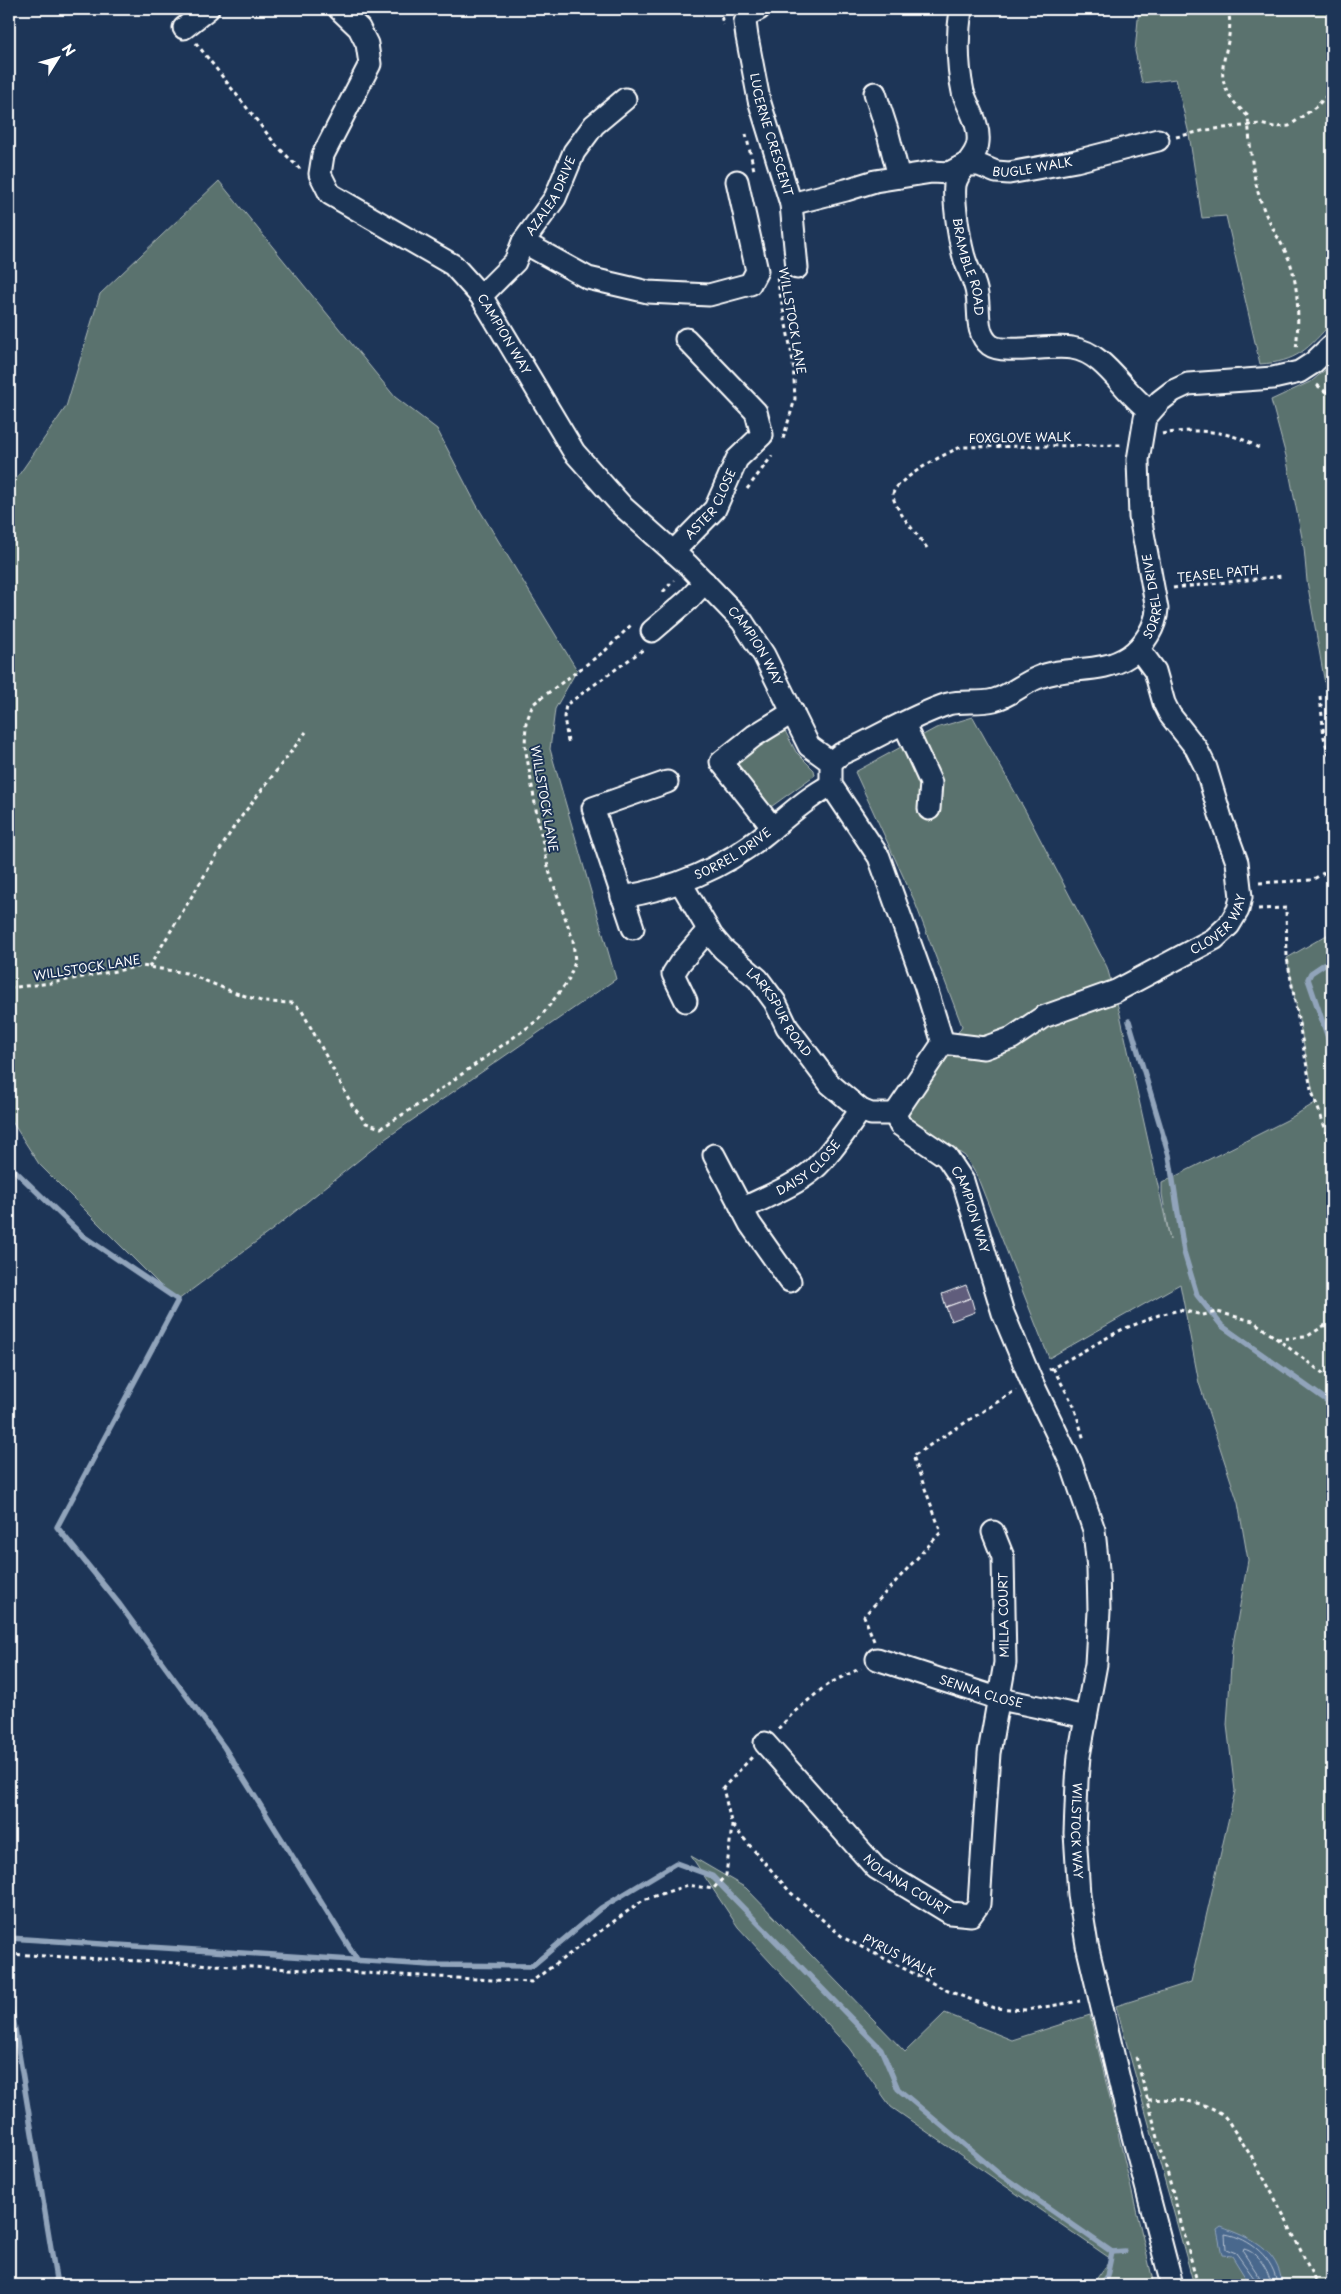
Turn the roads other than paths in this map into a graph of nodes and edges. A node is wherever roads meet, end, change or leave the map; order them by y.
1 (208, 9) edge
2 (339, 9) edge
3 (759, 9) edge
4 (961, 9) edge
5 (184, 28) road end
6 (875, 93) dead end
7 (625, 99) dead end
8 (1158, 140) road end
9 (964, 165) junction
10 (746, 177) road end
11 (899, 177) junction
12 (791, 204) junction
13 (523, 242) junction
14 (797, 268) dead end
15 (481, 296) junction
16 (686, 339) dead end
17 (1332, 345) edge
18 (1150, 411) junction
19 (680, 558) junction
20 (706, 582) junction
21 (645, 632) road end
22 (1137, 650) junction
23 (793, 712) junction
24 (904, 724) junction
25 (831, 762) junction
26 (667, 782) dead end
27 (831, 785) junction
28 (929, 809) dead end
29 (773, 828) junction
30 (681, 883) junction
31 (622, 897) junction
32 (633, 928) dead end
33 (708, 930) junction
34 (686, 1001) dead end
35 (943, 1043) junction
36 (860, 1110) junction
37 (895, 1114) junction
38 (714, 1155) dead end
39 (742, 1209) junction
40 (790, 1281) dead end
41 (1031, 1380) joint
42 (993, 1532) dead end
43 (877, 1659) road end
44 (1000, 1698) junction
45 (1086, 1717) junction
46 (765, 1743) road end
47 (1172, 2285) edge

1 - 5 street
2 - 15 street, CAMPION WAY
3 - 12 street, LUCERNE CRESCENT
4 - 9 street, BRAMBLE ROAD
6 - 11 street
7 - 13 street, AZALEA DRIVE
8 - 9 street, BUGLE WALK
9 - 11 street, BUGLE WALK
9 - 18 street, BRAMBLE ROAD
10 - 13 street
11 - 12 street, BUGLE WALK
12 - 14 street, LUCERNE CRESCENT
13 - 15 street, AZALEA DRIVE
15 - 19 street, CAMPION WAY
16 - 19 street, ASTER CLOSE
17 - 18 street, SORREL DRIVE
18 - 22 street, SORREL DRIVE
19 - 20 street, CAMPION WAY
20 - 21 street
20 - 23 street, CAMPION WAY
22 - 24 street, SORREL DRIVE
22 - 35 street, CLOVER WAY
23 - 25 street, CAMPION WAY
23 - 29 street
24 - 25 street, SORREL DRIVE
24 - 28 street
25 - 27 street
26 - 31 street
27 - 29 street, SORREL DRIVE
27 - 35 street
29 - 30 street, SORREL DRIVE
30 - 31 street, SORREL DRIVE
30 - 33 street, LARKSPUR ROAD
31 - 32 street
33 - 34 street
33 - 36 street, LARKSPUR ROAD
35 - 37 street
36 - 37 street
36 - 39 street, DAISY CLOSE
37 - 41 street, CAMPION WAY
38 - 39 street
39 - 40 street
41 - 45 street, WILSTOCK WAY
42 - 44 street, MILLA COURT
43 - 44 street, SENNA CLOSE
44 - 45 street, SENNA CLOSE
44 - 46 street, NOLANA COURT
45 - 47 street, WILSTOCK WAY

